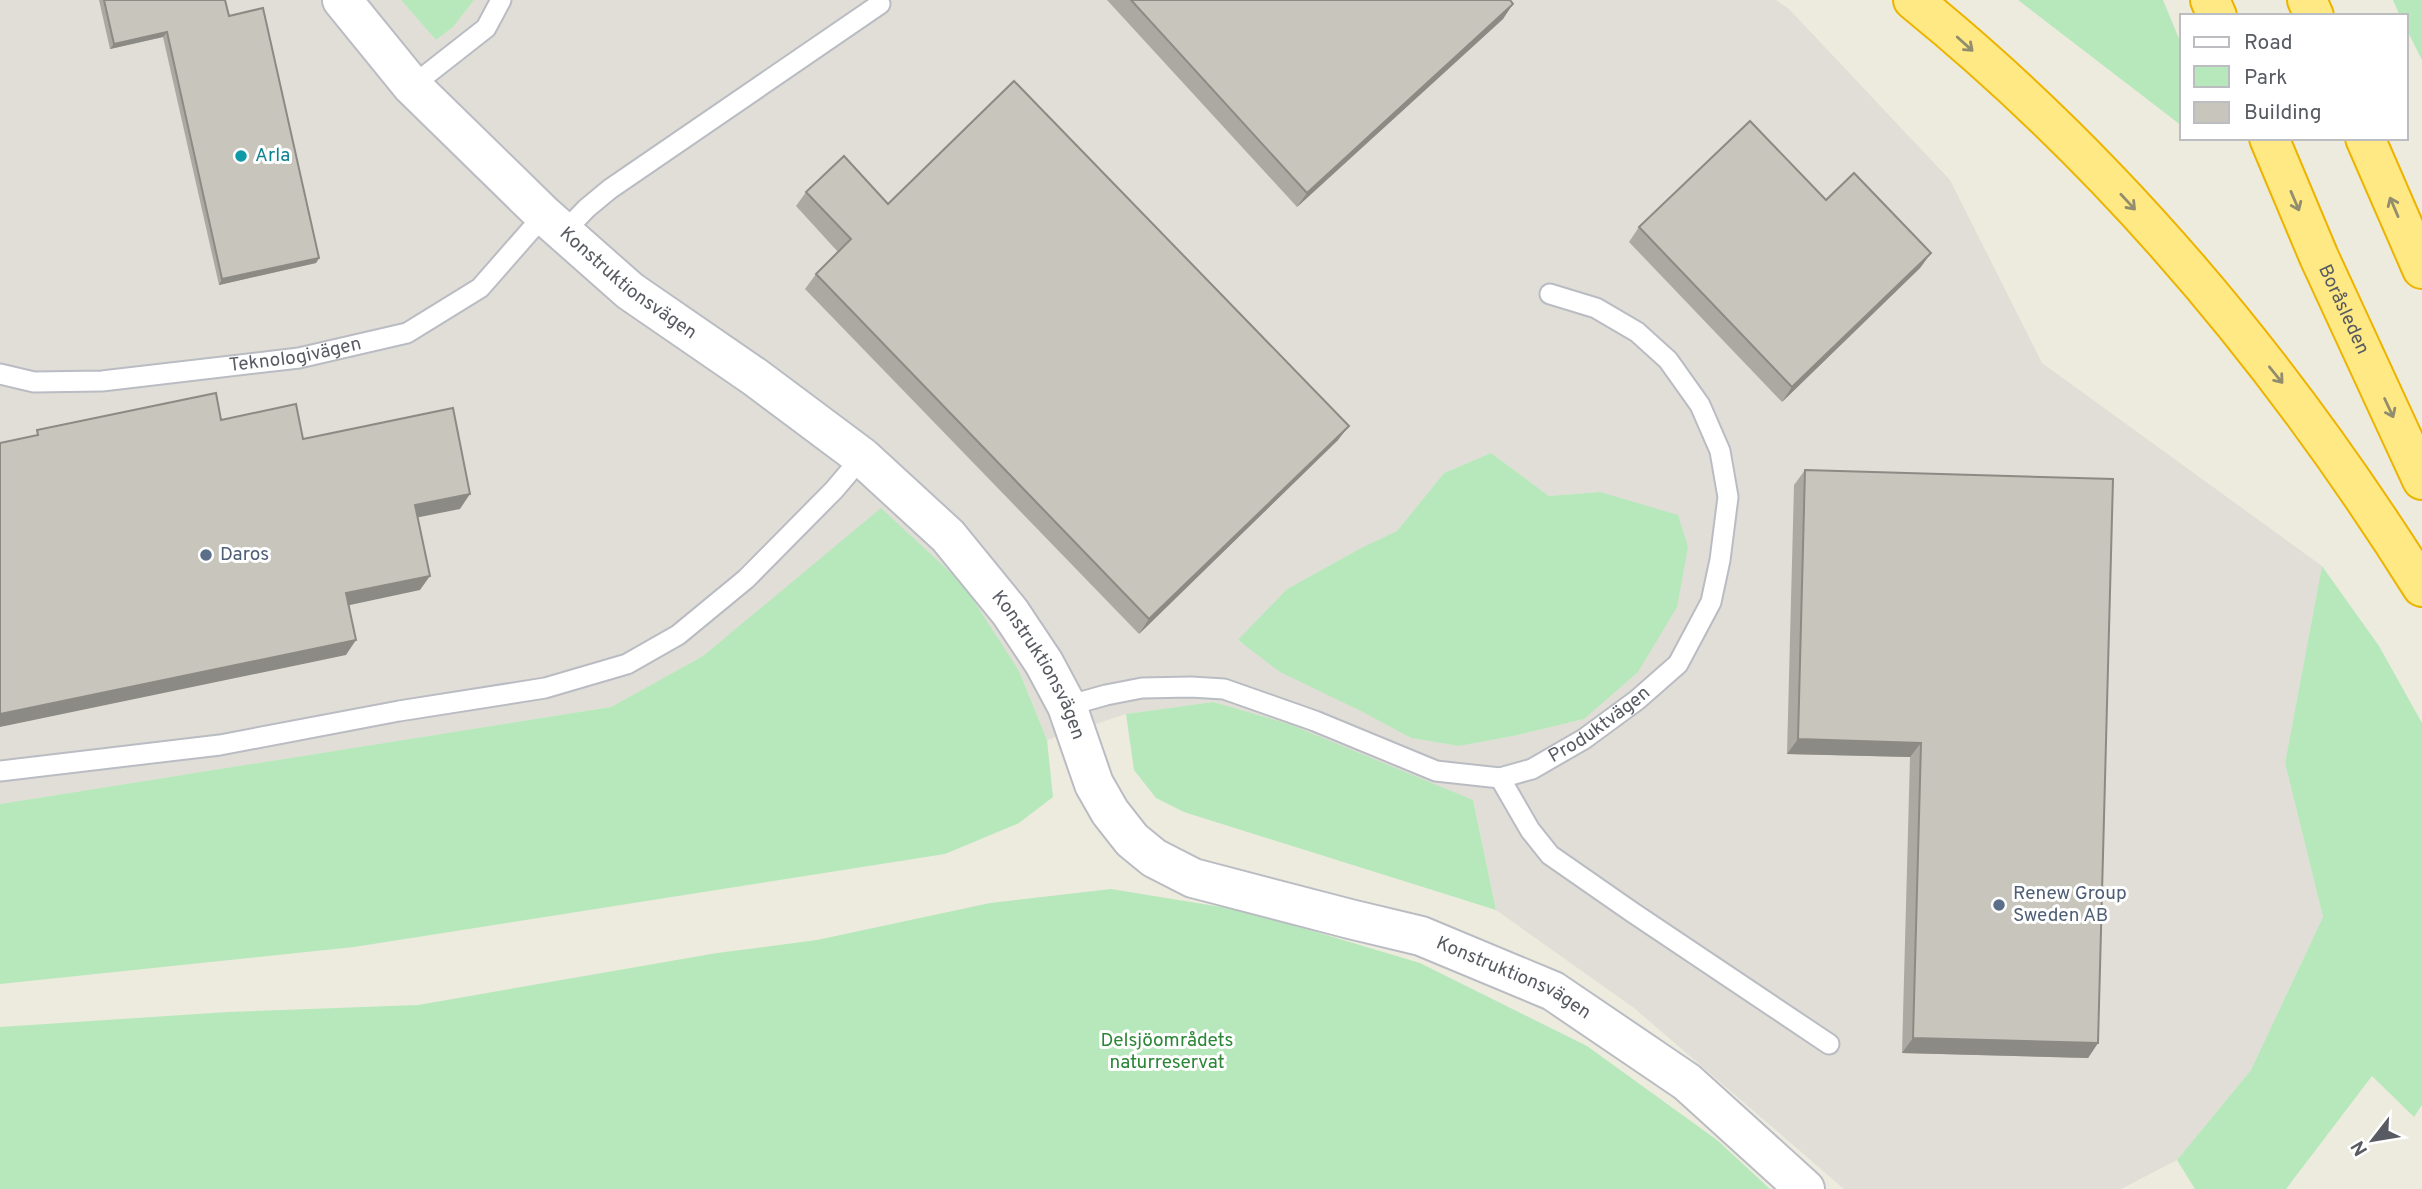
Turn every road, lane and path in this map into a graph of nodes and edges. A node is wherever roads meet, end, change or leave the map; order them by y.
1 (342, 0) edge
2 (501, 0) edge
3 (1913, 0) edge
4 (880, 4) dead end
5 (412, 86) junction
6 (2270, 140) edge
7 (2366, 140) edge
8 (554, 224) junction
9 (2422, 269) edge
10 (1550, 294) dead end
11 (0, 374) edge
12 (862, 457) junction
13 (2422, 480) edge
14 (2422, 587) edge
15 (1067, 706) junction
16 (0, 771) edge
17 (1500, 778) junction
18 (1829, 1044) dead end
19 (1805, 1189) edge

1 - 5 street, Konstruktionsvägen
2 - 5 lane
3 -> 14 highway
4 - 8 lane, Teknologivägen
5 - 8 street, Konstruktionsvägen
6 -> 13 highway, Boråsleden
9 -> 7 highway
8 - 11 lane, Teknologivägen
8 - 12 street, Konstruktionsvägen
10 - 17 lane, Produktvägen
12 - 15 street, Konstruktionsvägen
12 - 16 lane
15 - 17 lane, Produktvägen
15 - 19 street, Konstruktionsvägen
17 - 18 lane

